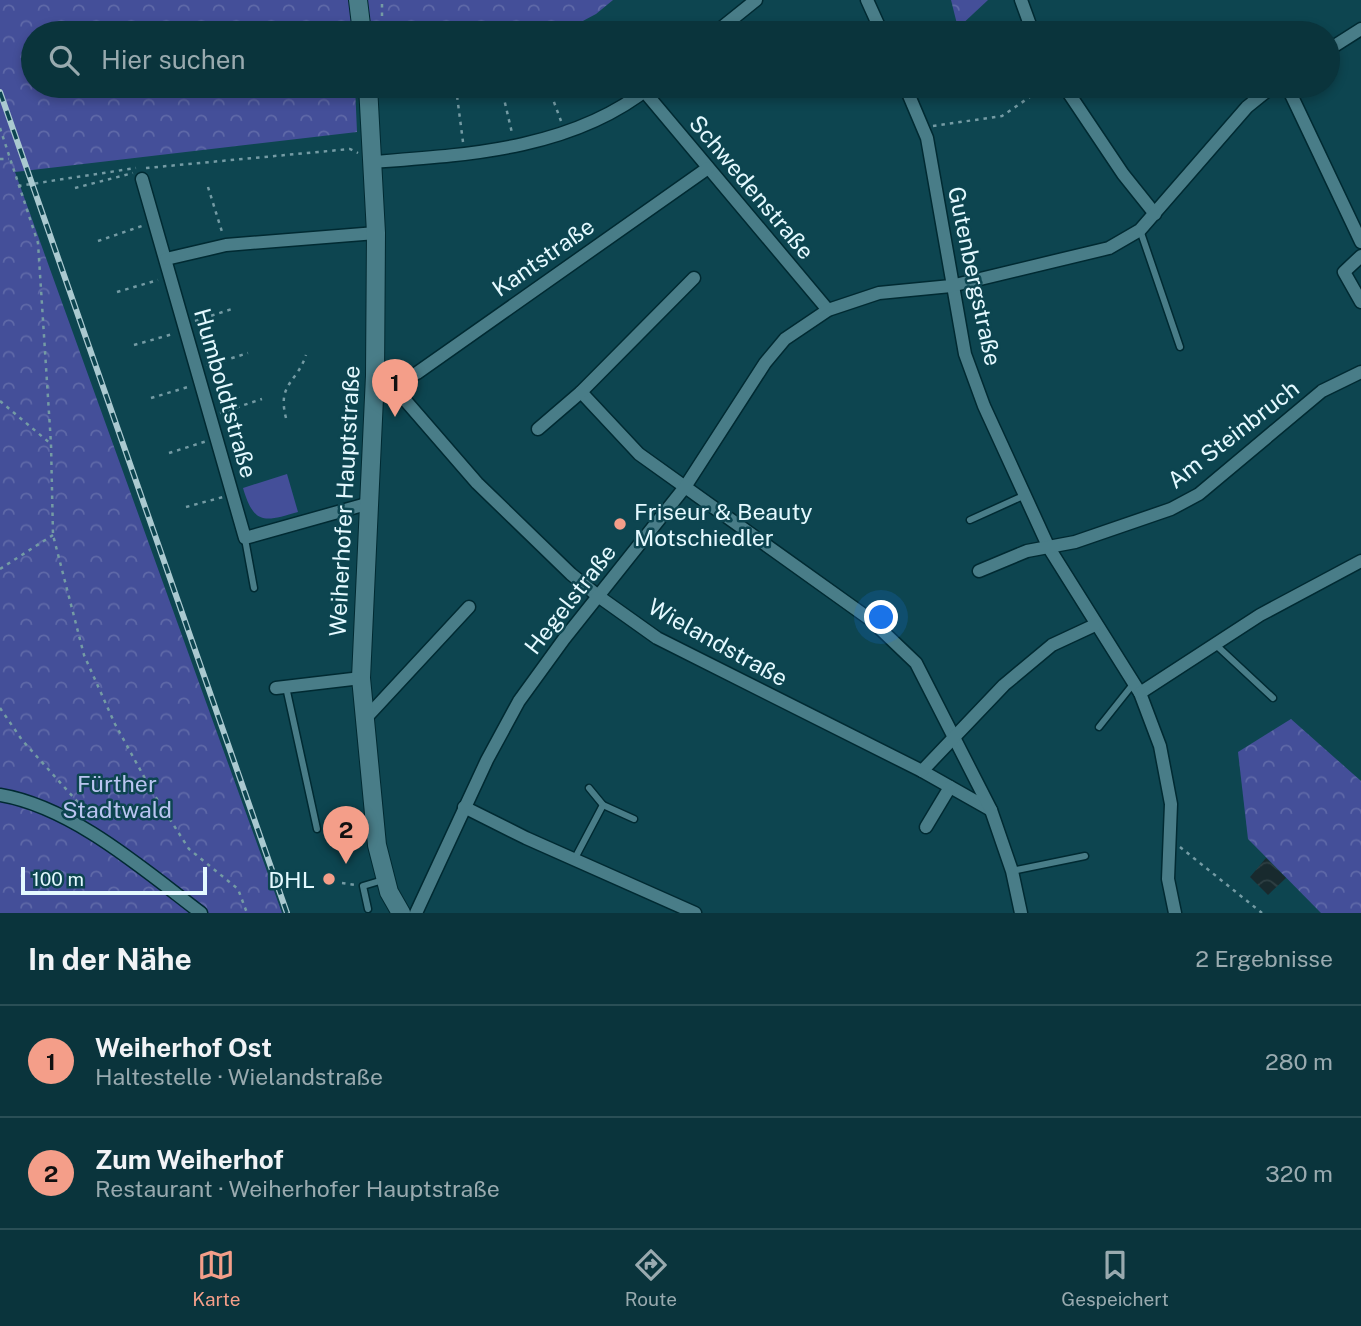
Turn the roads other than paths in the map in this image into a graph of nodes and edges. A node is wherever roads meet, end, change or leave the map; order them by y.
1 (358, 0) edge
2 (756, 0) edge
3 (867, 0) edge
4 (1021, 0) edge
5 (361, 21) edge
6 (730, 21) edge
7 (877, 21) edge
8 (1029, 21) edge
9 (1361, 29) edge
10 (1340, 42) edge
11 (369, 98) edge
12 (630, 98) edge
13 (655, 98) edge
14 (910, 98) edge
15 (1072, 98) edge
16 (1258, 98) edge
17 (1293, 98) edge
18 (373, 162) junction
19 (708, 168) junction
20 (141, 176) road end
21 (1155, 214) junction
22 (1140, 230) junction
23 (376, 233) junction
24 (1361, 242) edge
25 (1361, 256) edge
26 (166, 259) junction
27 (694, 278) dead end
28 (951, 286) junction
29 (1361, 302) edge
30 (828, 310) junction
31 (1180, 347) dead end
32 (1361, 372) edge
33 (375, 376) junction
34 (403, 380) junction
35 (581, 392) junction
36 (538, 429) dead end
37 (685, 487) junction
38 (1023, 496) junction
39 (369, 503) junction
40 (970, 520) dead end
41 (245, 538) junction
42 (1049, 548) junction
43 (1361, 561) edge
44 (979, 571) dead end
45 (254, 588) dead end
46 (598, 596) junction
47 (469, 607) dead end
48 (1094, 625) junction
49 (1216, 645) junction
50 (360, 678) junction
51 (281, 687) joint
52 (1137, 688) junction
53 (1273, 698) dead end
54 (365, 719) junction
55 (1100, 727) dead end
56 (955, 737) junction
57 (922, 771) junction
58 (950, 787) junction
59 (589, 788) dead end
60 (0, 795) edge
61 (603, 805) junction
62 (464, 807) junction
63 (991, 810) junction
64 (634, 819) dead end
65 (926, 827) dead end
66 (317, 829) dead end
67 (1085, 856) dead end
68 (574, 860) junction
69 (1012, 871) junction
70 (386, 878) junction
71 (368, 909) dead end
72 (201, 913) edge
73 (401, 913) edge
74 (416, 913) edge
75 (695, 913) edge
76 (1021, 913) edge
77 (1175, 913) edge

1 - 5 street
2 - 6 street
3 - 7 street
4 - 8 street
9 - 10 street
11 - 18 street, Weiherhofer Hauptstraße
12 - 18 street
13 - 19 street, Schwedenstraße
14 - 28 street, Gutenbergstraße
15 - 21 street
16 - 21 street, Hegelstraße
17 - 24 street
18 - 23 street, Weiherhofer Hauptstraße
19 - 30 street, Schwedenstraße
19 - 34 street, Kantstraße
20 - 26 street, Humboldtstraße
21 - 22 street, Hegelstraße
22 - 28 street, Hegelstraße
22 - 31 lane
23 - 26 street
23 - 33 street, Weiherhofer Hauptstraße
25 - 29 street
26 - 41 street, Humboldtstraße
27 - 35 street
28 - 30 street, Hegelstraße
28 - 38 street, Gutenbergstraße
30 - 37 street, Hegelstraße
32 - 42 street, Am Steinbruch
33 - 34 street
33 - 39 street, Weiherhofer Hauptstraße
34 - 46 street, Wielandstraße
35 - 36 street
35 - 37 street
37 - 46 street, Hegelstraße
37 - 56 street
38 - 40 lane
38 - 42 street, Gutenbergstraße
39 - 41 street
39 - 50 street, Weiherhofer Hauptstraße
41 - 45 lane, Humboldtstraße
42 - 44 street
42 - 48 street, Gutenbergstraße
43 - 49 street
46 - 57 street, Wielandstraße
46 - 62 street, Hegelstraße
47 - 54 street
48 - 52 street, Gutenbergstraße
48 - 56 street
49 - 52 street
49 - 53 lane
50 - 51 street
50 - 54 street, Weiherhofer Hauptstraße
51 - 66 lane
52 - 55 lane
52 - 77 street, Gutenbergstraße
54 - 70 street, Weiherhofer Hauptstraße
56 - 57 street
56 - 63 street
57 - 58 street, Wielandstraße
58 - 63 street, Wielandstraße
58 - 65 street
59 - 61 lane
60 - 72 street
61 - 64 lane
61 - 68 lane
62 - 68 street
62 - 74 street, Hegelstraße
63 - 69 street
67 - 69 lane
68 - 75 street
69 - 76 street
70 - 71 lane
70 - 73 street, Weiherhofer Hauptstraße

